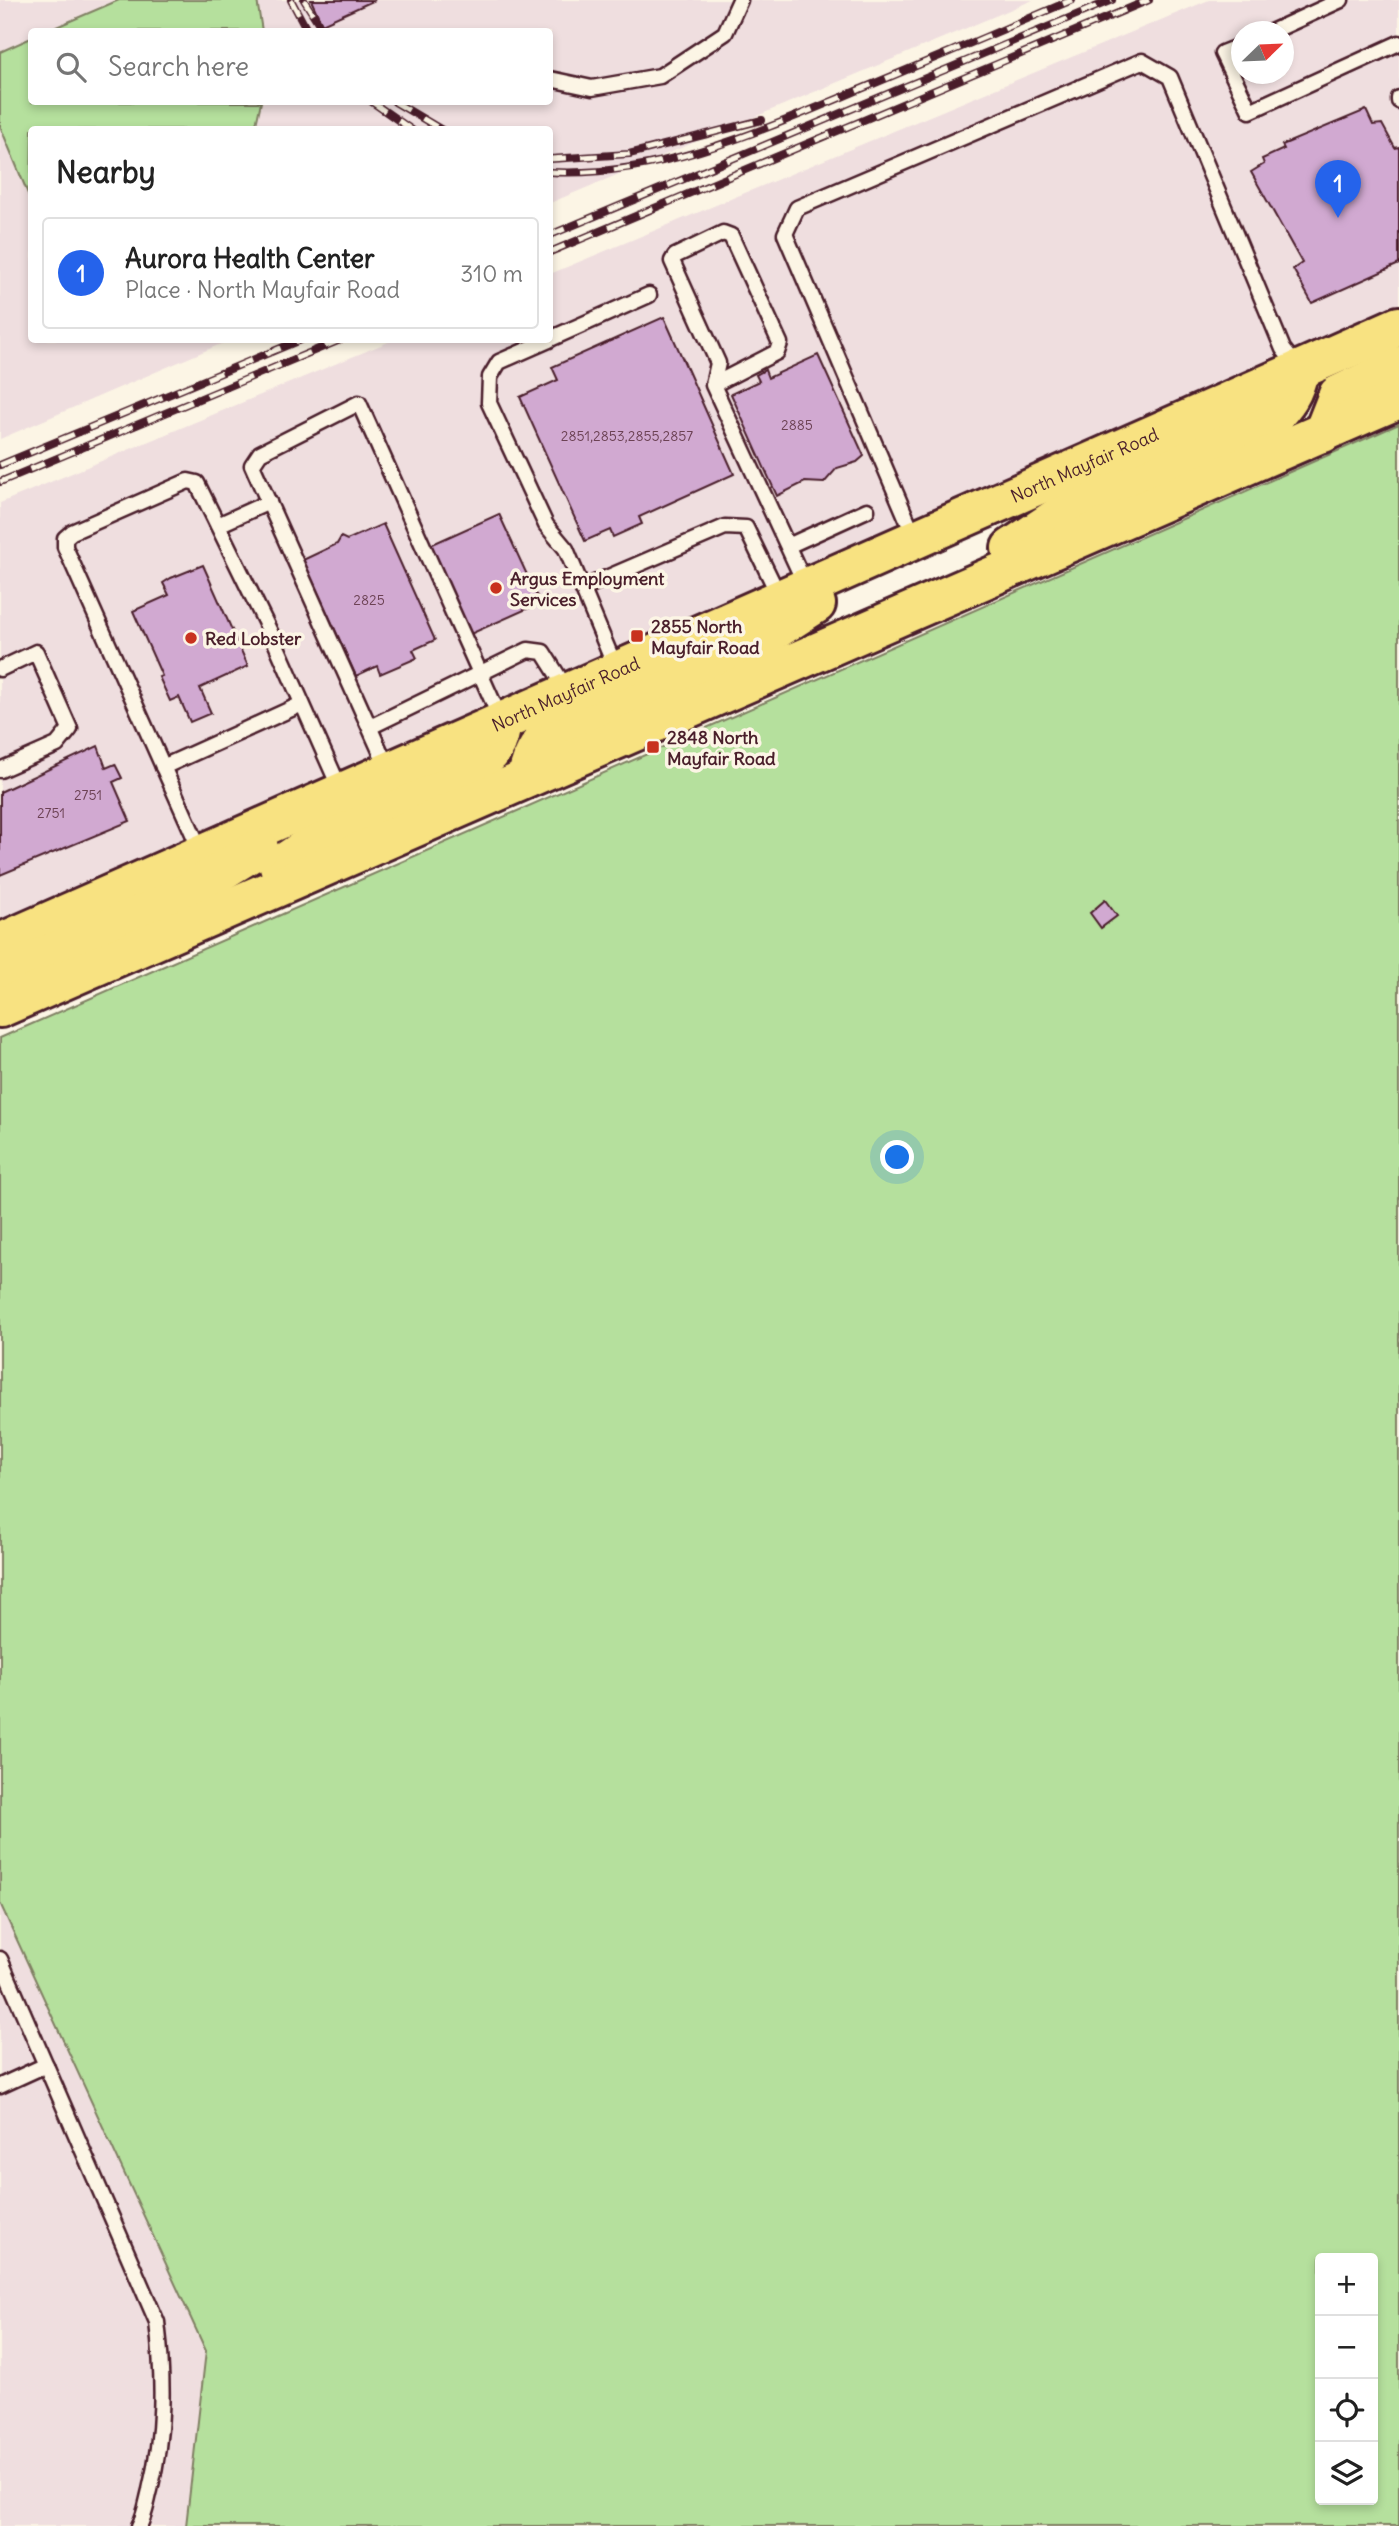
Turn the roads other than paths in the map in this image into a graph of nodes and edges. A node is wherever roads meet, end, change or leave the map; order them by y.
1 (740, 0) edge
2 (1341, 0) edge
3 (1294, 21) edge
4 (1399, 43) edge
5 (1231, 49) edge
6 (1231, 72) edge
7 (553, 80) edge
8 (1237, 84) edge
9 (649, 295) dead end
10 (1399, 326) edge
11 (553, 337) edge
12 (540, 343) edge
13 (1399, 366) edge
14 (1299, 369) junction
15 (713, 385) junction
16 (1399, 399) edge
17 (1323, 433) junction
18 (269, 502) junction
19 (867, 510) dead end
20 (218, 525) junction
21 (915, 539) junction
22 (788, 546) junction
23 (583, 588) junction
24 (794, 593) junction
25 (924, 604) junction
26 (0, 668) edge
27 (617, 671) junction
28 (478, 673) junction
29 (568, 692) junction
30 (302, 704) junction
31 (502, 721) junction
32 (370, 727) junction
33 (163, 767) junction
34 (0, 770) edge
35 (389, 771) junction
36 (527, 777) junction
37 (342, 792) junction
38 (202, 853) junction
39 (200, 920) junction
40 (0, 943) edge
41 (0, 975) edge
42 (0, 1008) edge
43 (0, 1959) edge
44 (6, 1991) edge
45 (46, 2065) junction
46 (0, 2086) edge
47 (139, 2526) edge

1 - 7 lane
2 - 3 lane
4 - 8 lane
5 - 6 lane
9 - 11 lane
10 - 14 main road, North Mayfair Road
12 - 23 lane
13 - 17 main road
14 - 21 main road, North Mayfair Road
14 - 21 lane
14 - 25 main road
15 - 15 lane
15 - 22 lane
16 - 17 main road
17 - 25 main road
18 - 20 lane
18 - 28 lane
18 - 32 lane
19 - 22 lane
20 - 30 lane
20 - 33 lane
21 - 24 main road, North Mayfair Road
21 - 36 main road
22 - 24 lane
23 - 24 lane
23 - 27 lane
24 - 27 main road, North Mayfair Road
25 - 36 main road
26 - 34 lane
27 - 29 main road, North Mayfair Road
28 - 29 lane
28 - 31 lane
28 - 32 lane
29 - 31 main road, North Mayfair Road
30 - 33 lane
30 - 37 lane
31 - 35 main road, North Mayfair Road
31 - 39 main road
32 - 35 lane
33 - 38 lane
35 - 37 main road, North Mayfair Road
36 - 39 main road
37 - 38 main road, North Mayfair Road
37 - 41 main road
38 - 40 main road, North Mayfair Road
39 - 42 main road
43 - 44 lane
44 - 45 lane
45 - 46 lane
45 - 47 lane

